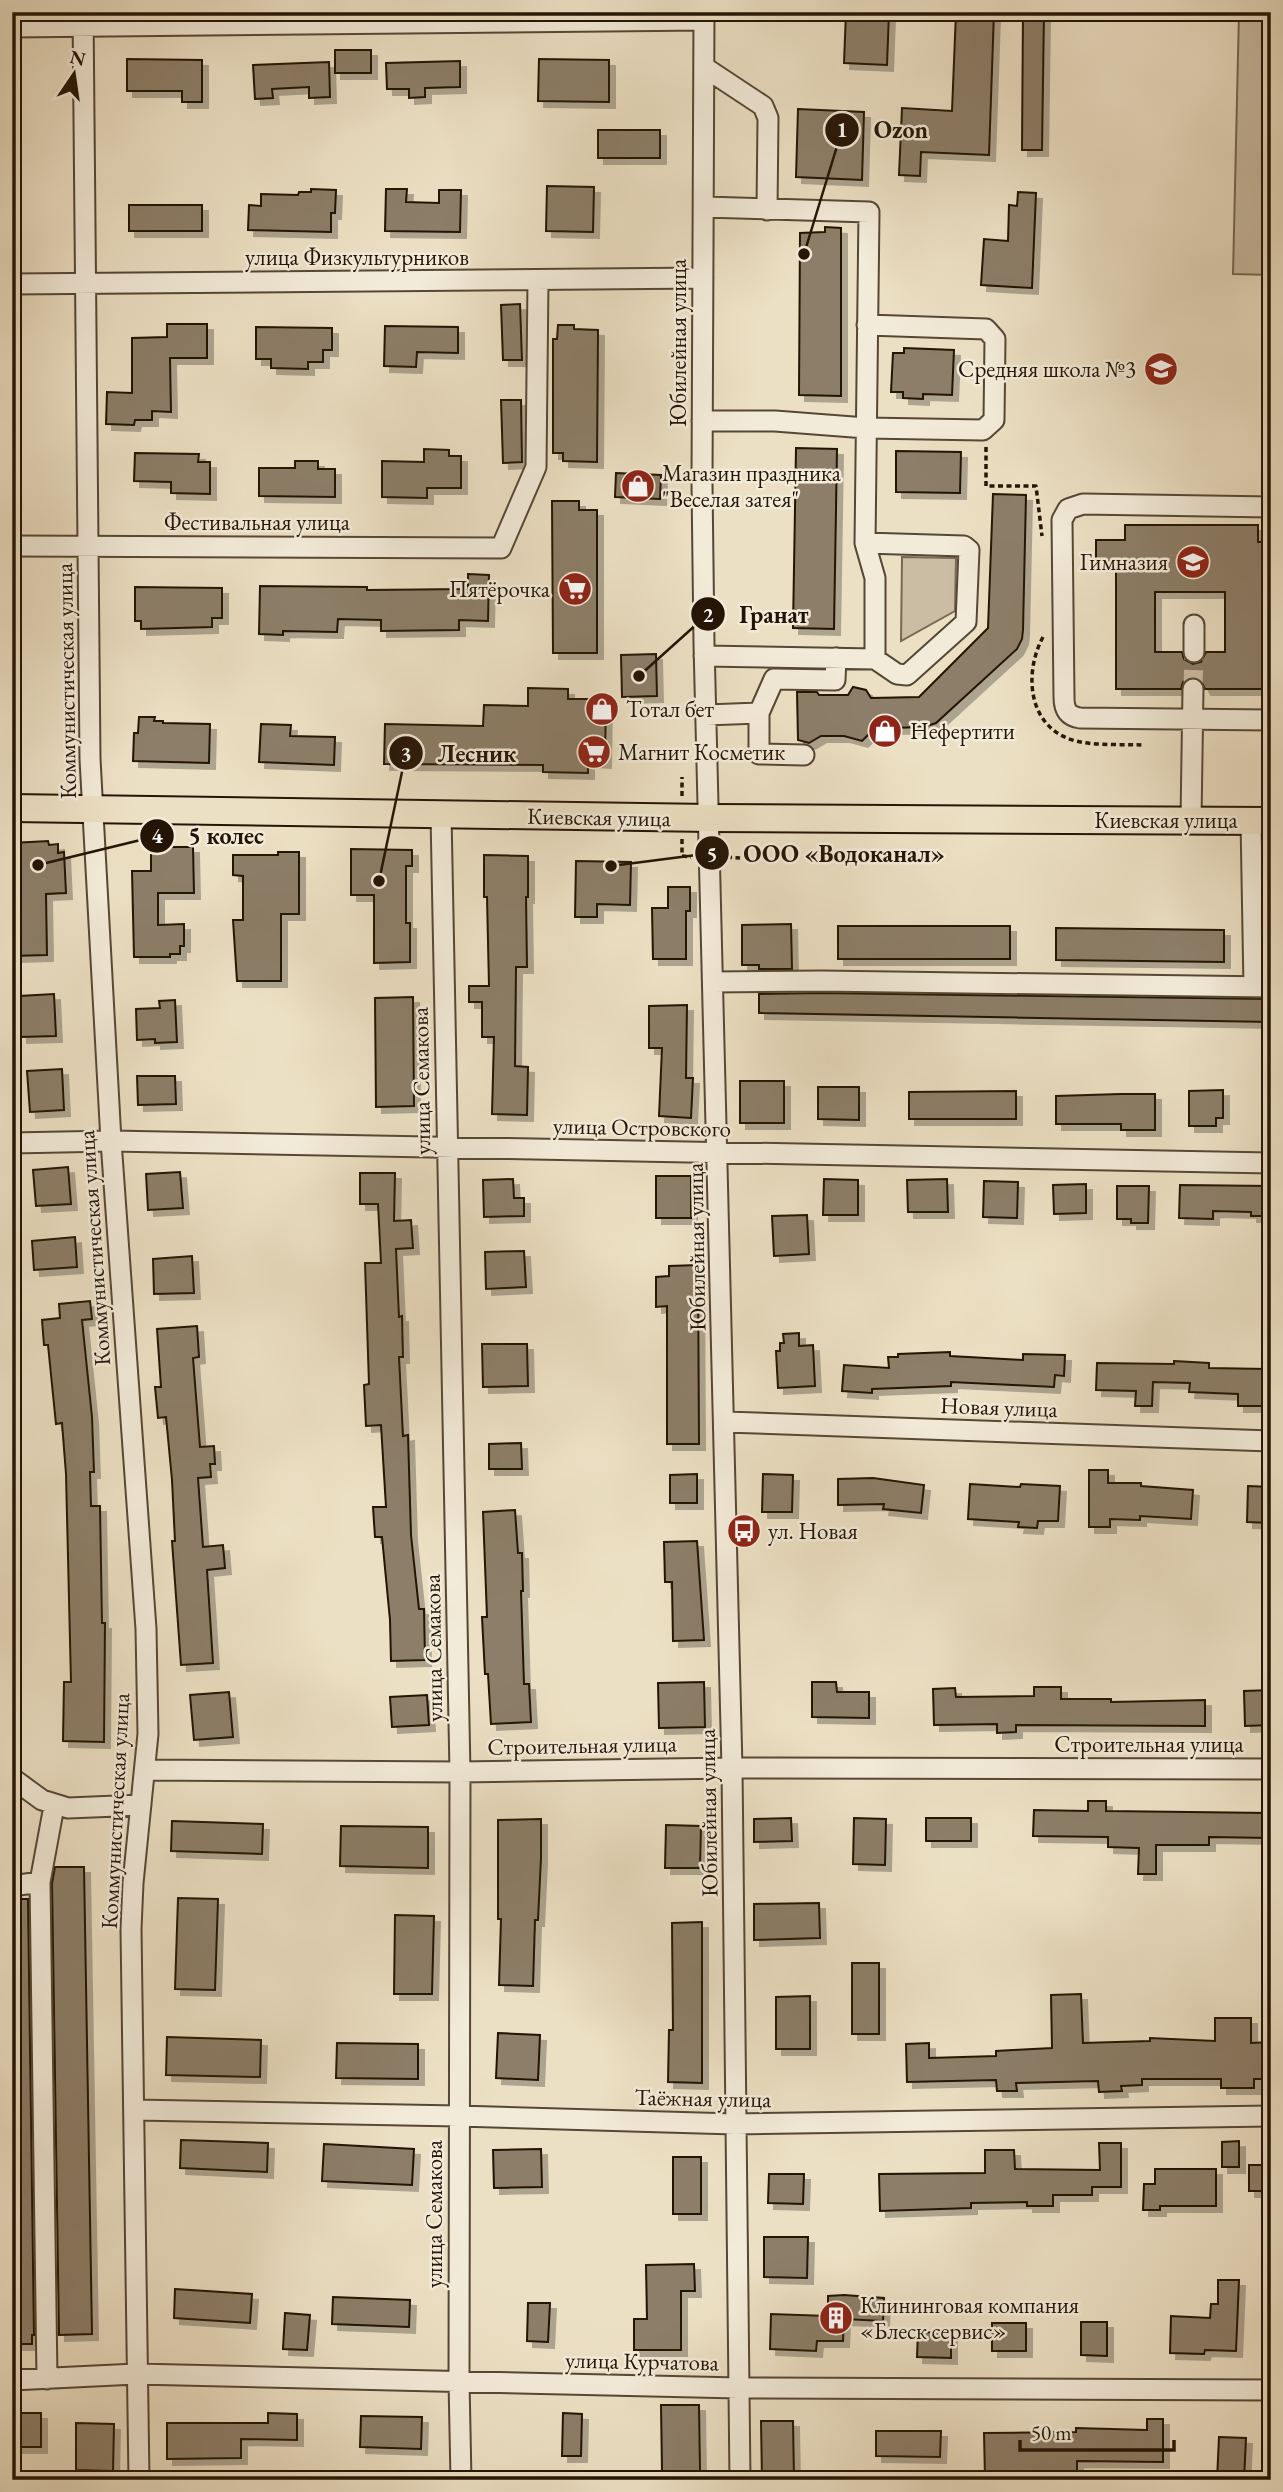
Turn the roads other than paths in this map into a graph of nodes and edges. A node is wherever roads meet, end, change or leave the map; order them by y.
1 (704, 16) edge
2 (83, 19) edge
3 (12, 27) edge
4 (704, 67) junction
5 (704, 207) junction
6 (767, 210) junction
7 (703, 278) junction
8 (538, 280) junction
9 (87, 284) junction
10 (12, 285) edge
11 (867, 325) junction
12 (702, 421) junction
13 (866, 428) junction
14 (1271, 507) edge
15 (865, 543) junction
16 (12, 546) edge
17 (88, 546) junction
18 (1194, 625) dead end
19 (1194, 652) tunnel mouth
20 (704, 656) junction
21 (836, 658) junction
22 (875, 659) junction
23 (1193, 689) tunnel mouth
24 (759, 713) junction
25 (706, 715) junction
26 (1271, 720) edge
27 (1193, 721) junction
28 (804, 755) dead end
29 (12, 808) edge
30 (93, 808) junction
31 (441, 815) junction
32 (709, 818) junction
33 (1191, 820) junction
34 (1261, 821) edge
35 (713, 982) junction
36 (1263, 987) edge
37 (111, 1141) junction
38 (12, 1143) edge
39 (447, 1147) junction
40 (719, 1154) junction
41 (1271, 1163) edge
42 (725, 1422) junction
43 (1271, 1441) edge
44 (732, 1768) junction
45 (1271, 1769) edge
46 (145, 1770) junction
47 (460, 1772) junction
48 (12, 1779) edge
49 (54, 1805) junction
50 (141, 1805) junction
51 (40, 1882) junction
52 (12, 1886) edge
53 (135, 2110) junction
54 (458, 2116) junction
55 (1271, 2116) edge
56 (735, 2124) junction
57 (136, 2374) junction
58 (47, 2379) junction
59 (12, 2380) edge
60 (458, 2381) junction
61 (738, 2388) junction
62 (1271, 2390) edge
63 (139, 2480) edge
64 (461, 2480) edge
65 (740, 2480) edge

1 - 2 street
1 - 4 street, Юбилейная улица
2 - 3 street
2 - 9 street, Коммунистическая улица
4 - 5 street, Юбилейная улица
4 - 6 street
5 - 6 street
5 - 7 street, Юбилейная улица
6 - 11 street
7 - 8 street, улица Физкультурников
7 - 12 street, Юбилейная улица
8 - 9 street, улица Физкультурников
8 - 17 street, Фестивальная улица
9 - 10 street, улица Физкультурников
9 - 17 street, Коммунистическая улица
11 - 13 street
11 - 13 street
12 - 13 street
12 - 20 street, Юбилейная улица
13 - 15 street
14 - 27 street
15 - 22 street
15 - 22 street
16 - 17 street, Фестивальная улица
17 - 30 street, Коммунистическая улица
18 - 19 street
20 - 21 street
20 - 25 street, Юбилейная улица
21 - 22 street
21 - 24 street
23 - 27 street
24 - 25 street
24 - 28 street
25 - 32 street, Юбилейная улица
26 - 27 street
27 - 33 street
29 - 30 main road, Киевская улица
30 - 31 main road, Киевская улица
30 - 37 street, Коммунистическая улица
31 - 32 main road, Киевская улица
31 - 39 street, улица Семакова
32 - 33 main road, Киевская улица
32 - 35 street, Юбилейная улица
33 - 34 main road, Киевская улица
34 - 36 street
35 - 36 street
35 - 40 street, Юбилейная улица
37 - 38 street, улица Островского
37 - 39 street, улица Островского
37 - 46 street, Коммунистическая улица
39 - 40 street, улица Островского
39 - 47 street, улица Семакова
40 - 41 street, улица Островского
40 - 42 street, Юбилейная улица
42 - 43 street, Новая улица
42 - 44 street, Юбилейная улица
44 - 45 street, Строительная улица
44 - 47 street, Строительная улица
44 - 56 street, Юбилейная улица
46 - 47 street, Строительная улица
46 - 50 street, Коммунистическая улица
47 - 54 street, улица Семакова
48 - 49 street
49 - 50 street
49 - 51 street
50 - 53 street, Коммунистическая улица
51 - 52 street
51 - 58 street
53 - 54 street, Таёжная улица
53 - 57 street, Коммунистическая улица
54 - 56 street, Таёжная улица
54 - 60 street, улица Семакова
55 - 56 street, Таёжная улица
56 - 61 street, Юбилейная улица
57 - 58 street, улица Курчатова
57 - 60 street, улица Курчатова
57 - 63 street, Коммунистическая улица
58 - 59 street, улица Курчатова
60 - 61 street, улица Курчатова
60 - 64 street, улица Семакова
61 - 62 street, улица Курчатова
61 - 65 street, Юбилейная улица

